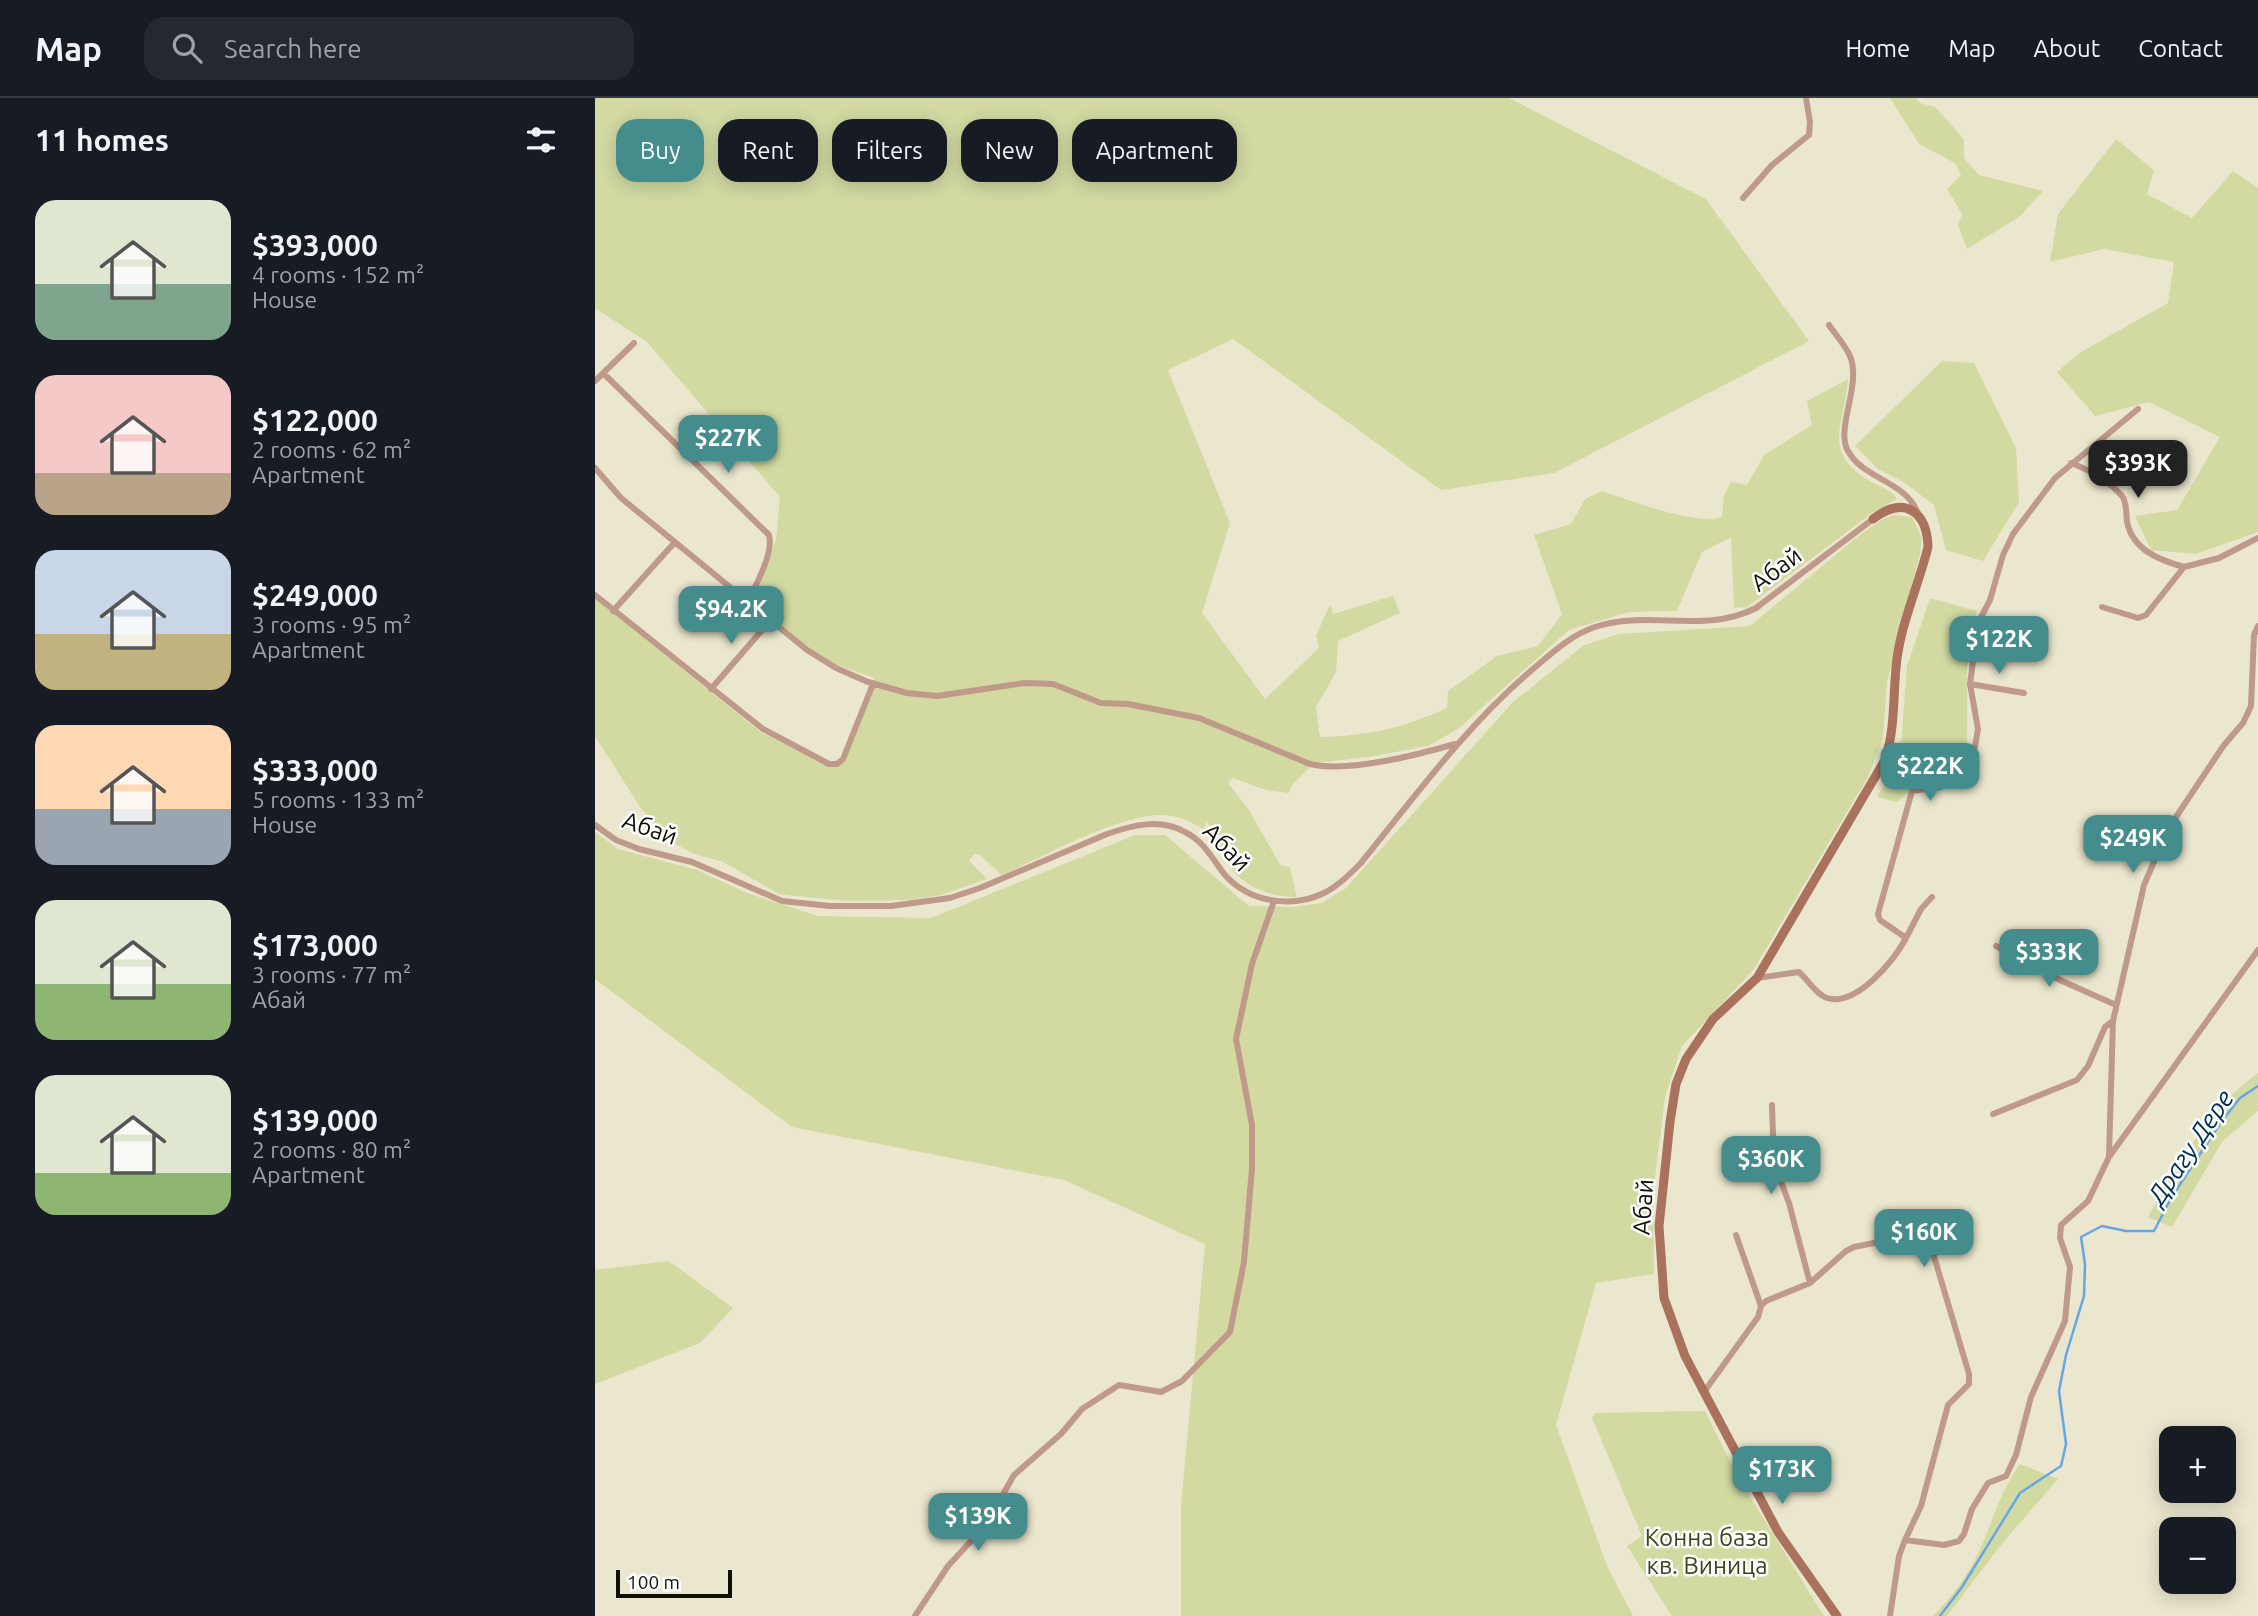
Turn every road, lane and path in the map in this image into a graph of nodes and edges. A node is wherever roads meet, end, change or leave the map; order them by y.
1 (1806, 98) edge
2 (1743, 198) dead end
3 (1829, 325) dead end
4 (634, 343) dead end
5 (603, 373) junction
6 (595, 381) edge
7 (2138, 410) dead end
8 (2071, 463) junction
9 (595, 468) edge
10 (1918, 514) junction
11 (1873, 519) joint
12 (2258, 538) edge
13 (675, 542) junction
14 (2184, 567) junction
15 (595, 595) edge
16 (748, 603) junction
17 (2102, 607) dead end
18 (613, 611) junction
19 (770, 621) junction
20 (2258, 626) edge
21 (873, 684) junction
22 (1970, 684) junction
23 (711, 689) junction
24 (2024, 693) dead end
25 (1457, 744) junction
26 (595, 825) edge
27 (1932, 897) dead end
28 (1274, 901) junction
29 (1906, 938) junction
30 (1996, 946) dead end
31 (2258, 950) edge
32 (1757, 978) junction
33 (2116, 1005) junction
34 (2113, 1021) junction
35 (1772, 1105) dead end
36 (1993, 1114) dead end
37 (2109, 1157) junction
38 (1736, 1235) dead end
39 (1810, 1283) junction
40 (1761, 1306) junction
41 (1704, 1392) junction
42 (1905, 1540) junction
43 (915, 1616) edge
44 (1837, 1616) edge
45 (1890, 1616) edge

1 - 2 street
3 - 10 street
4 - 5 street
5 - 6 street
5 - 16 street
7 - 8 street
8 - 14 street
8 - 22 street
9 - 13 street
10 - 11 street, Абай
10 - 32 street, Абай
11 - 25 street, Абай
12 - 14 street
13 - 16 street
13 - 18 street
14 - 17 street
15 - 18 street
16 - 19 street
18 - 23 street
19 - 21 street
19 - 23 street
20 - 33 street
21 - 23 street
21 - 25 street
22 - 24 street
22 - 29 street
25 - 28 street, Абай
26 - 28 street, Абай
27 - 29 street
28 - 43 street
29 - 32 street
30 - 33 street
31 - 37 street
32 - 41 street, Абай
33 - 34 street
34 - 36 street
34 - 37 street
35 - 39 street
37 - 42 street
38 - 40 street
39 - 40 street
39 - 42 street
40 - 41 street
41 - 44 street, Абай
42 - 45 street

